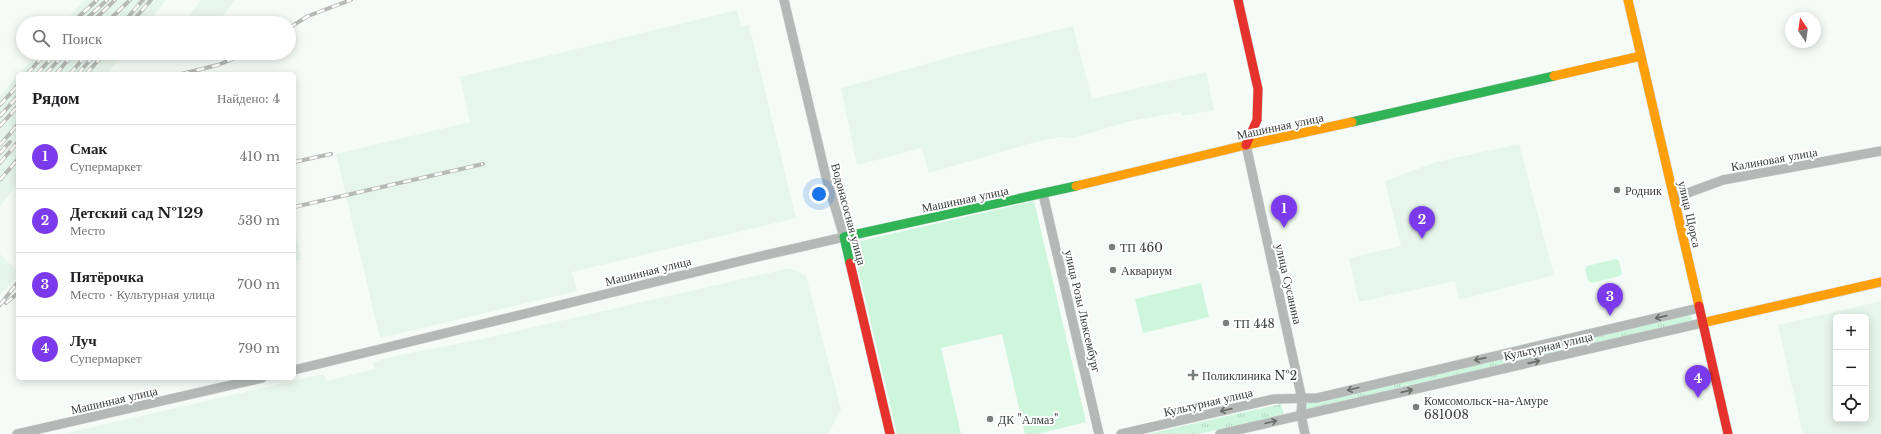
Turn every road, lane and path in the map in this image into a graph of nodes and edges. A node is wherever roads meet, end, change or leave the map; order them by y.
1 (784, 0) edge
2 (1238, 0) edge
3 (1628, 0) edge
4 (1641, 56) junction
5 (1246, 145) junction
6 (1881, 151) edge
7 (1043, 194) junction
8 (1674, 198) junction
9 (844, 237) junction
10 (1881, 282) edge
11 (1699, 308) junction
12 (1702, 323) junction
13 (296, 370) edge
14 (253, 380) edge
15 (1302, 398) junction
16 (1301, 415) junction
17 (17, 434) edge
18 (890, 434) edge
19 (1099, 434) edge
20 (1120, 434) edge
21 (1220, 434) edge
22 (1305, 434) edge
23 (1728, 434) edge

1 - 9 street, Водонасосная улица
2 - 5 street
3 - 4 street, улица Щорса
4 - 5 street, Машинная улица
4 - 8 street, улица Щорса
5 - 7 street, Машинная улица
5 - 15 street, улица Сусанина
6 - 8 street, Калиновая улица
7 - 9 street, Машинная улица
7 - 19 street, улица Розы Люксембург
8 - 11 street, улица Щорса
9 - 13 street, Машинная улица
9 - 18 street, Водонасосная улица
10 - 12 street, Культурная улица
11 - 12 street, улица Щорса
11 -> 15 street, Культурная улица
16 -> 12 street, Культурная улица
12 - 23 street, улица Щорса
14 - 17 street, Машинная улица
15 - 16 street, улица Сусанина
15 -> 20 street, Культурная улица
21 -> 16 street, Культурная улица
16 - 22 street, улица Сусанина

